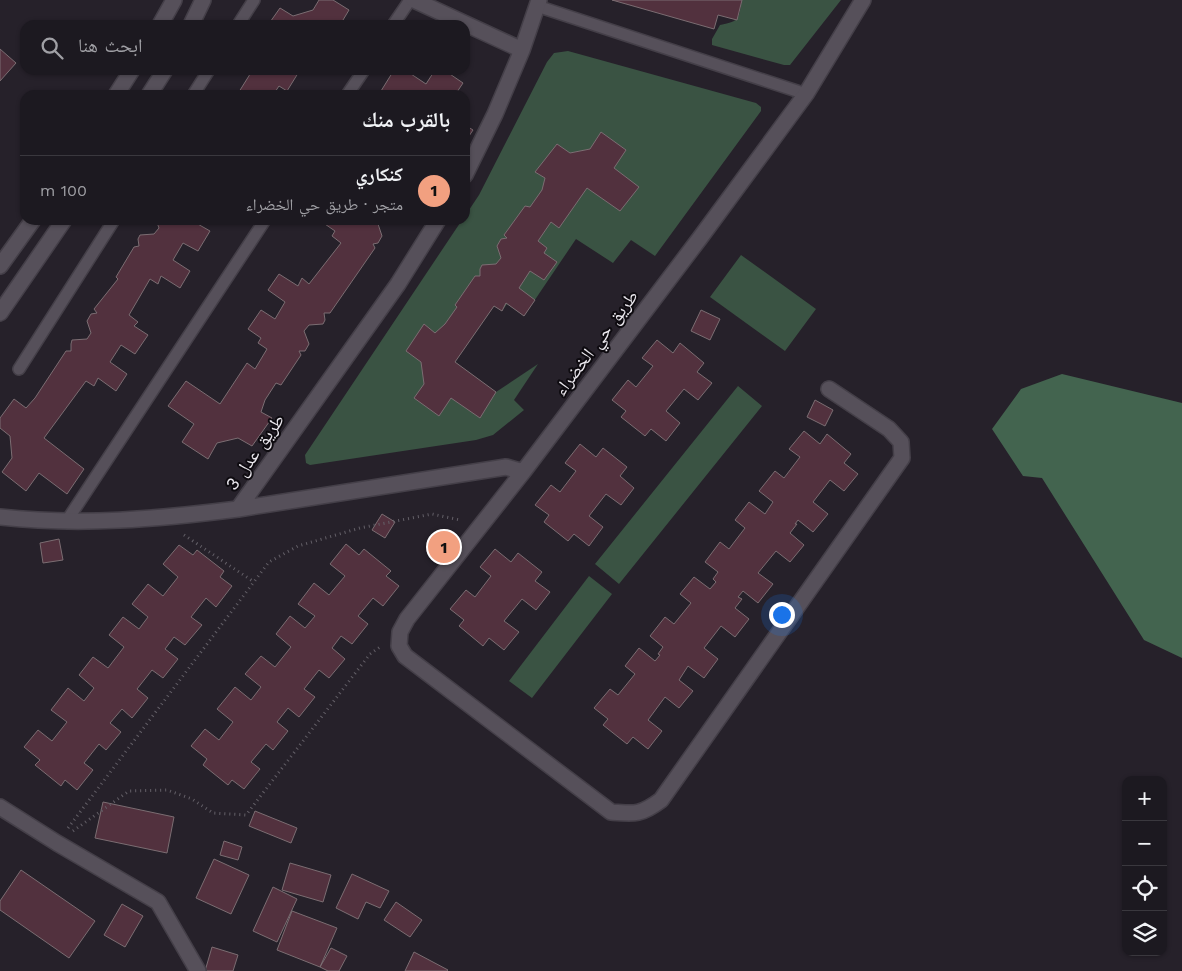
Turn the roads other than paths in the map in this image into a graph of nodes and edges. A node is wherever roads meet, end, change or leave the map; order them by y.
1 (174, 0) edge
2 (203, 0) edge
3 (254, 0) edge
4 (410, 0) edge
5 (414, 0) edge
6 (863, 0) edge
7 (538, 3) edge
8 (163, 20) edge
9 (193, 20) edge
10 (241, 20) edge
11 (396, 20) edge
12 (457, 20) edge
13 (470, 26) edge
14 (522, 50) junction
15 (129, 75) edge
16 (162, 75) edge
17 (206, 75) edge
18 (361, 75) edge
19 (119, 90) edge
20 (152, 90) edge
21 (196, 90) edge
22 (350, 90) edge
23 (806, 94) junction
24 (470, 165) edge
25 (29, 225) edge
26 (61, 225) edge
27 (111, 225) edge
28 (262, 225) edge
29 (435, 225) edge
30 (0, 266) edge
31 (0, 313) edge
32 (19, 369) dead end
33 (829, 388) dead end
34 (522, 472) junction
35 (238, 509) junction
36 (0, 517) edge
37 (66, 522) junction
38 (0, 807) edge
39 (198, 971) edge

1 - 8 street
2 - 9 street
3 - 10 lane
4 - 11 lane
5 - 12 street
6 - 23 street, طريق حي الخضراء
7 - 14 street
7 - 23 lane
13 - 14 street
14 - 24 street
15 - 19 street
16 - 20 street
17 - 21 lane
18 - 22 lane
23 - 34 street, طريق حي الخضراء
25 - 30 street
26 - 31 street
27 - 32 lane
28 - 37 lane
29 - 35 street, طريق عدل 3
33 - 34 street, طريق حي الخضراء
34 - 35 street
35 - 37 street, طريق عدل 3
36 - 37 street, طريق عدل 3
38 - 39 street

